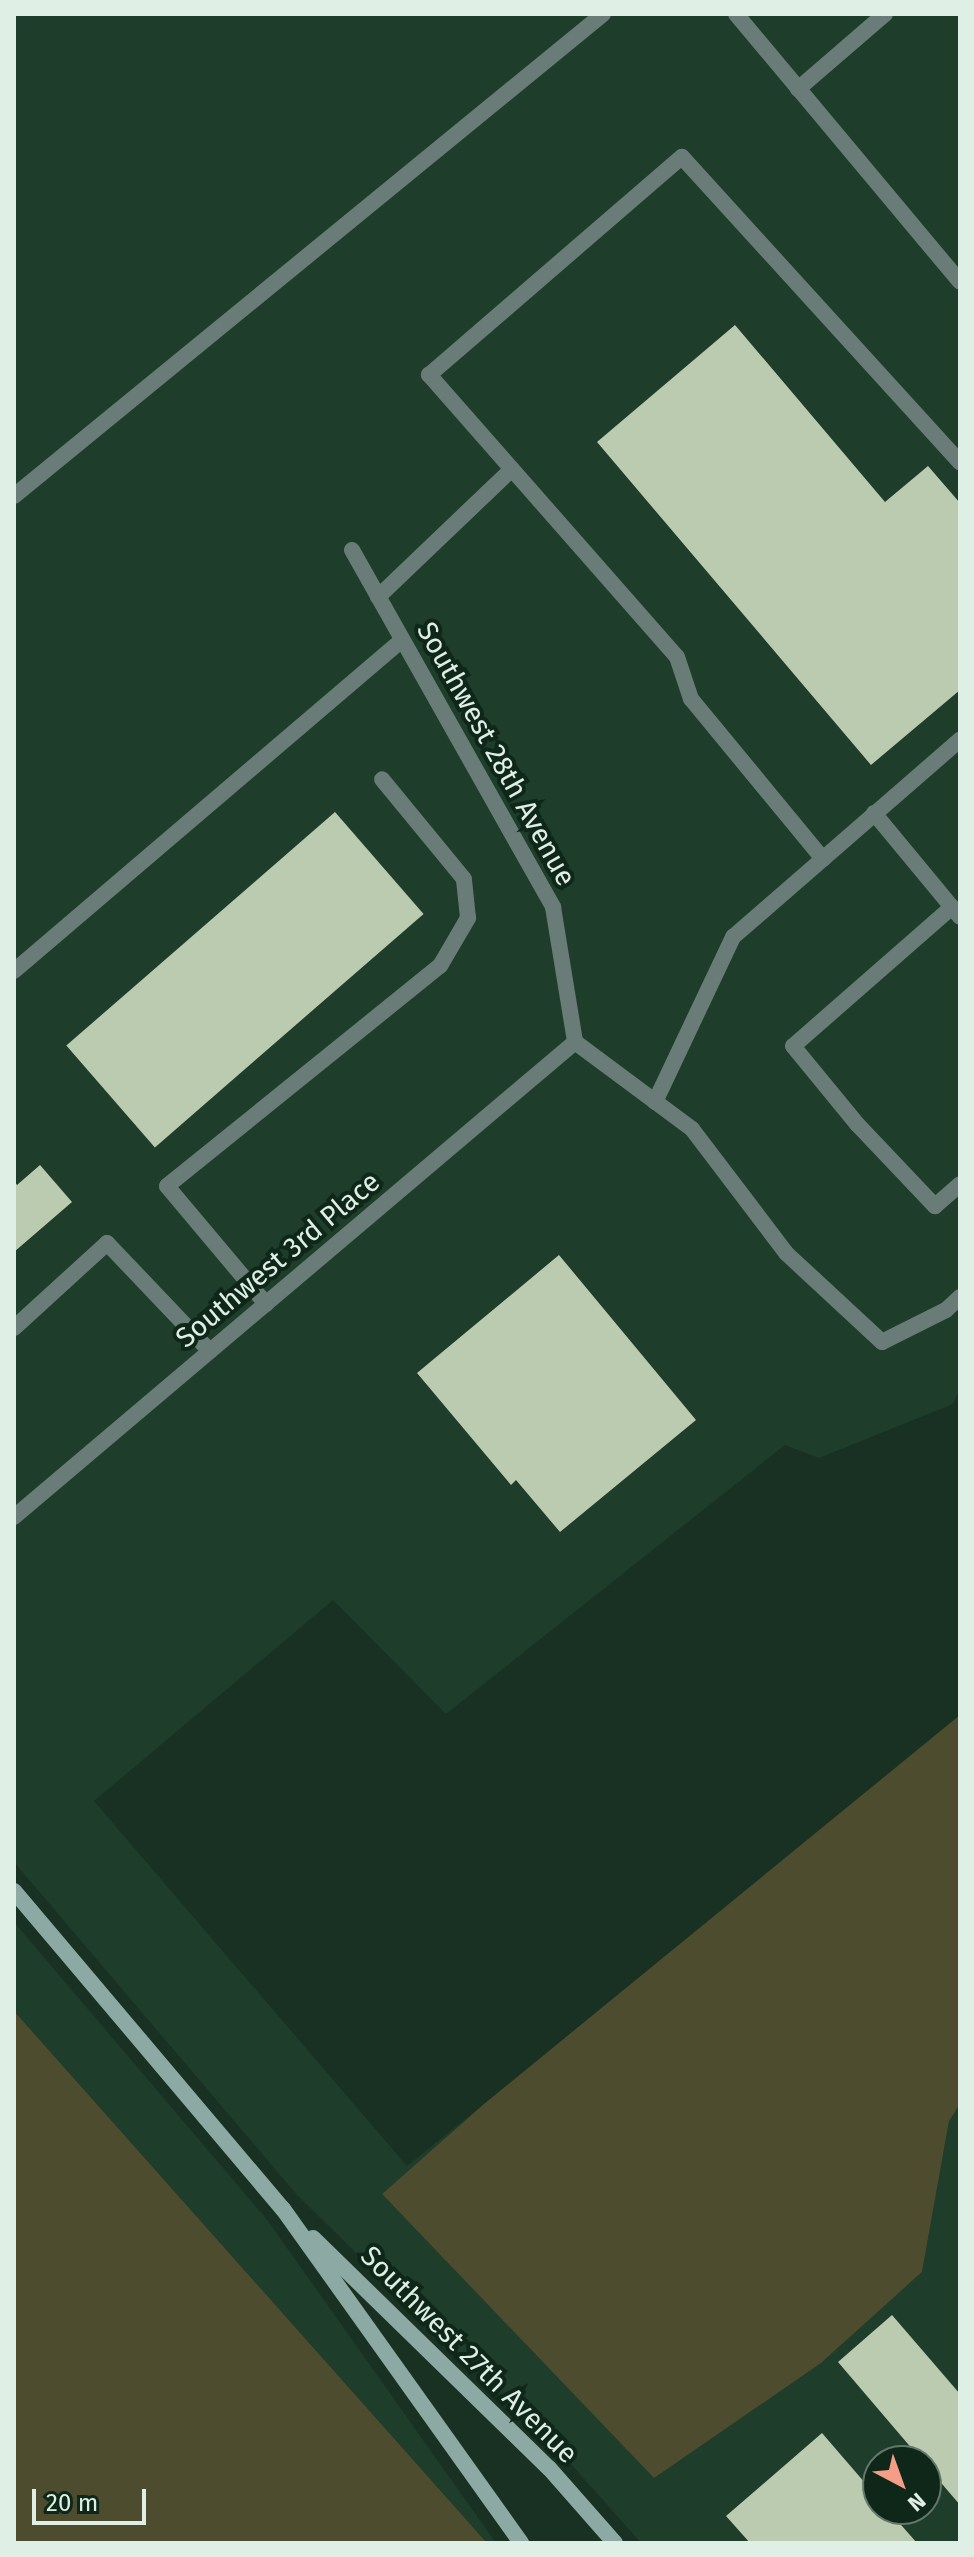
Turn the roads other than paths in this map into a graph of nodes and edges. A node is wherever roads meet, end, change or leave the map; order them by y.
1 (603, 14) edge
2 (736, 14) edge
3 (885, 14) edge
4 (798, 89) junction
5 (960, 282) edge
6 (960, 463) edge
7 (512, 469) junction
8 (14, 496) edge
9 (352, 550) dead end
10 (378, 597) junction
11 (402, 640) junction
12 (960, 740) edge
13 (382, 779) dead end
14 (874, 813) junction
15 (823, 859) junction
16 (956, 912) edge
17 (14, 971) edge
18 (575, 1042) junction
19 (655, 1102) junction
20 (960, 1184) edge
21 (960, 1297) edge
22 (266, 1304) junction
23 (14, 1328) edge
24 (210, 1351) junction
25 (14, 1517) edge
26 (14, 1891) edge
27 (283, 2209) junction
28 (521, 2543) edge
29 (615, 2543) edge

1 - 8 street
2 - 4 street
3 - 4 street
4 - 5 street
6 - 7 street
7 - 10 street
7 - 15 street
9 - 10 street, Southwest 28th Avenue
10 - 11 street, Southwest 28th Avenue
11 - 17 street
11 - 18 street, Southwest 28th Avenue
12 - 14 street
13 - 22 street
14 - 15 street
14 - 16 street
15 - 19 street
16 - 20 street
18 - 19 street
18 - 22 street, Southwest 3rd Place
19 - 21 street
22 - 24 street, Southwest 3rd Place
23 - 24 street
24 - 25 street, Southwest 3rd Place
26 - 27 main road, Southwest 27th Avenue
27 - 28 main road, Southwest 27th Avenue
27 - 29 main road, Southwest 27th Avenue

